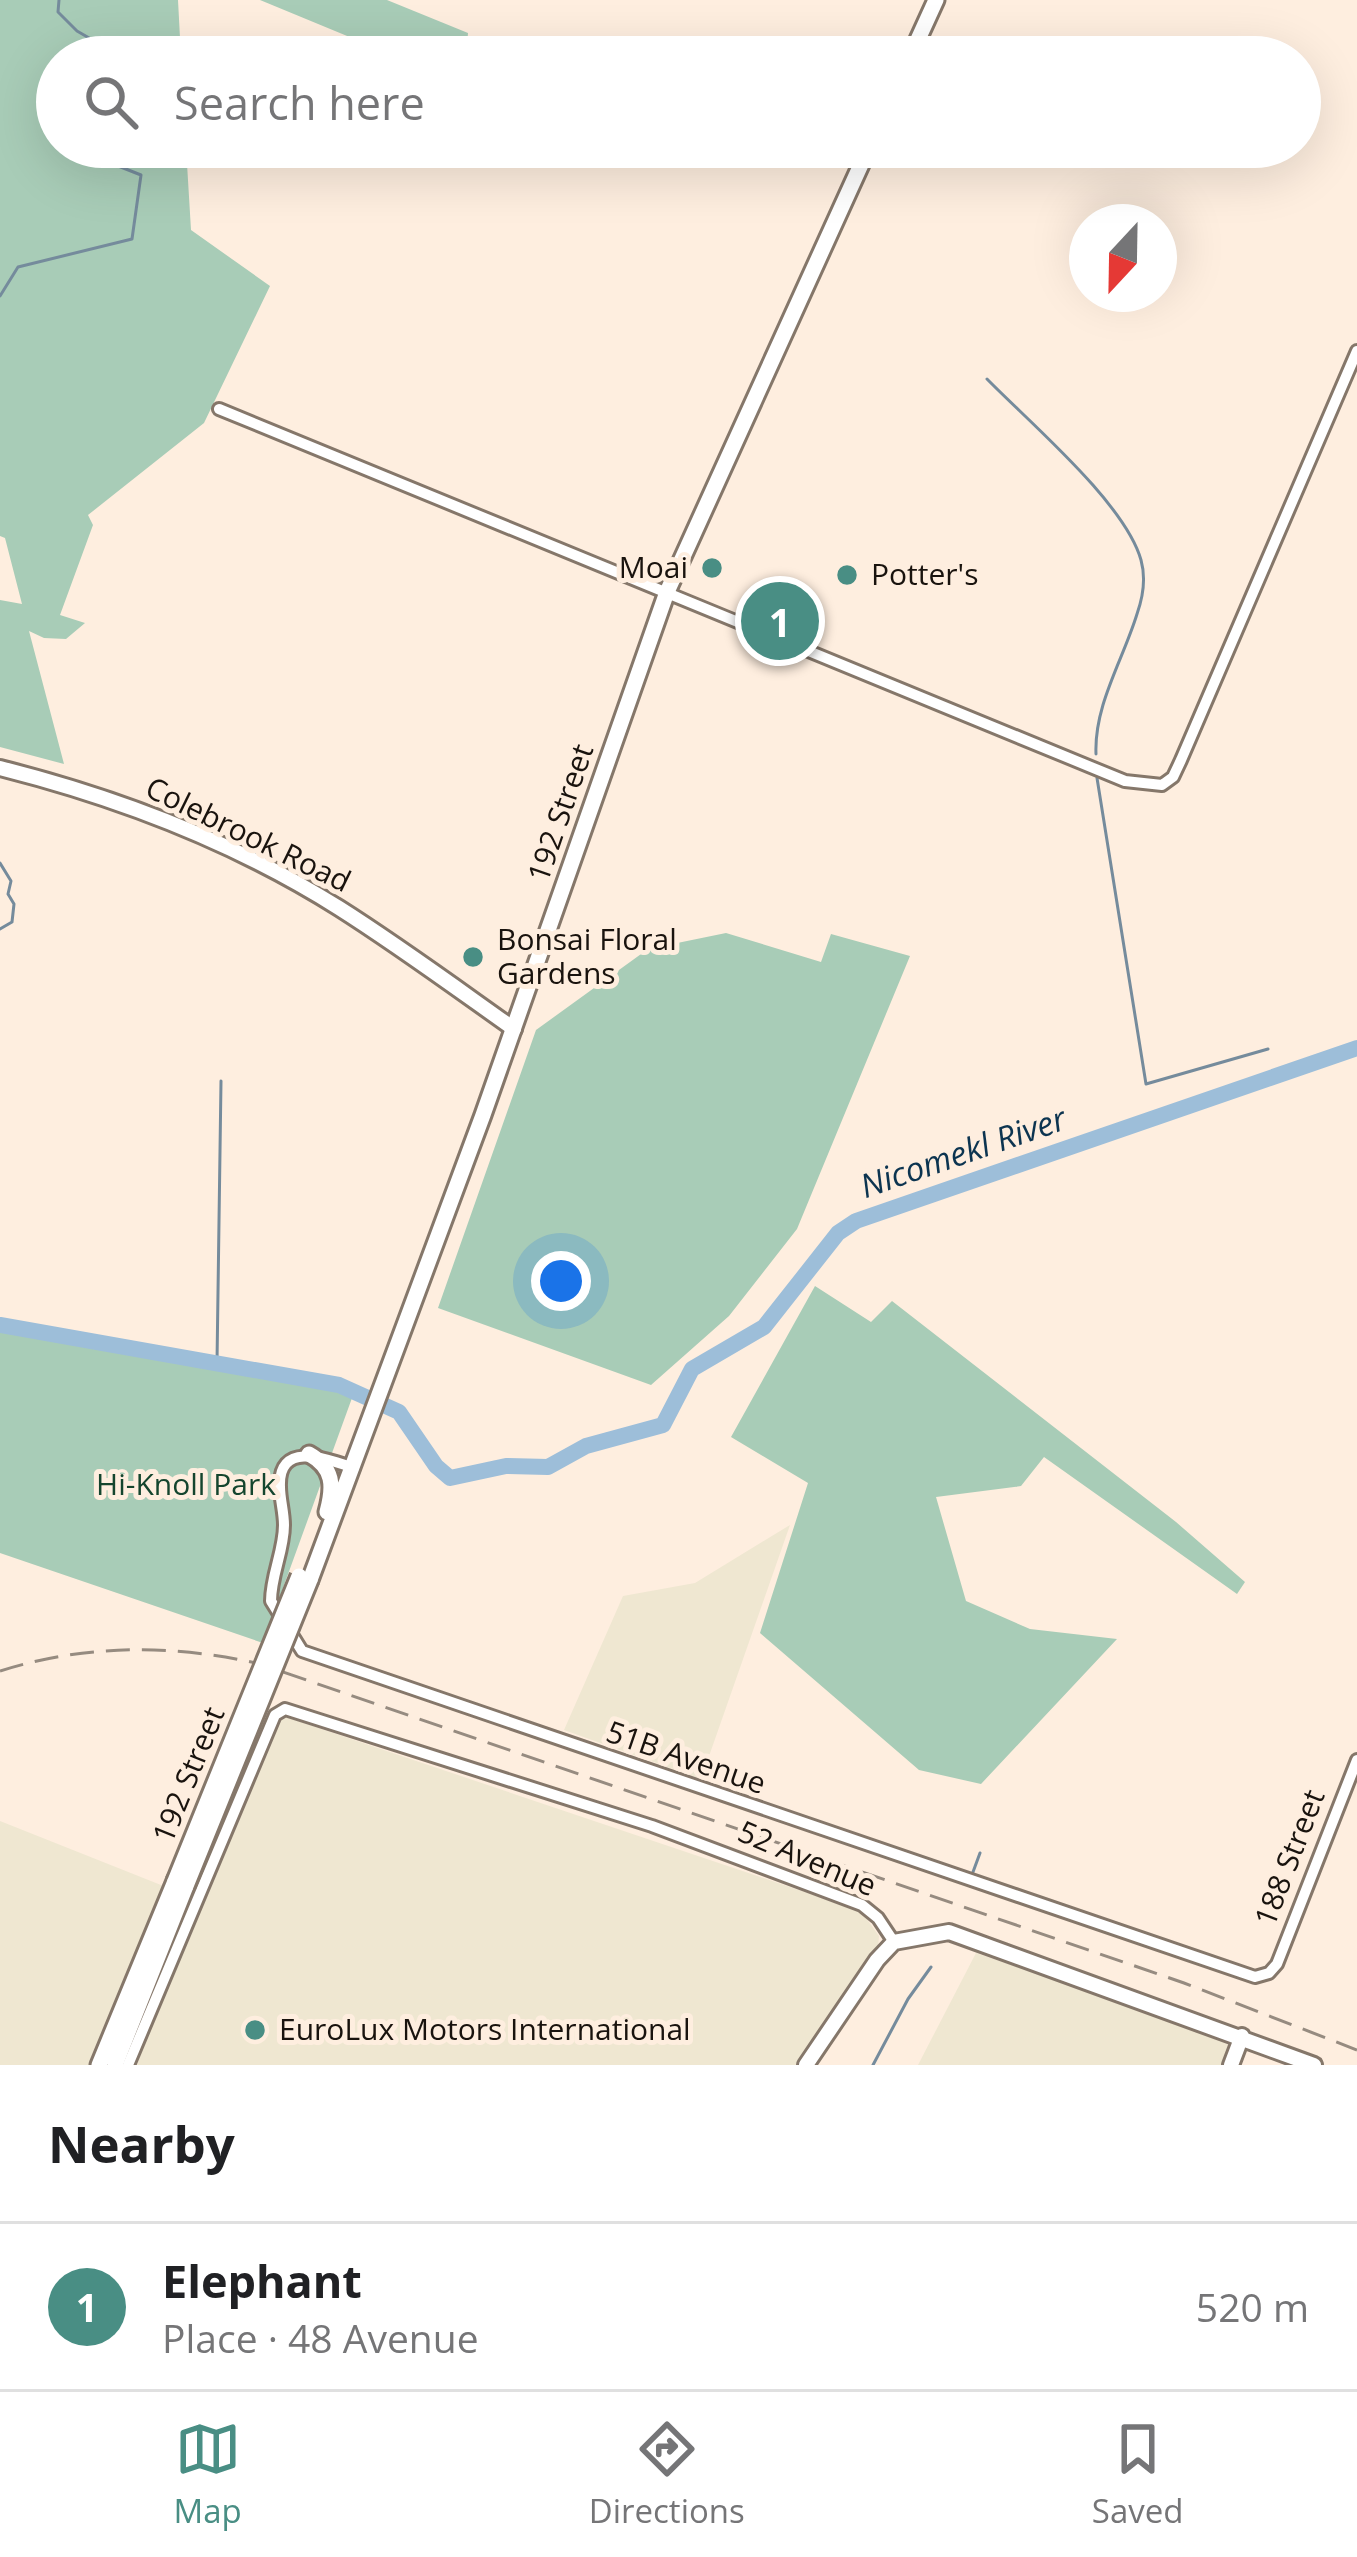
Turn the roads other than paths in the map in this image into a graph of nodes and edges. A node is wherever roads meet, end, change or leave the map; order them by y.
1 (936, 0) edge
2 (920, 36) edge
3 (859, 168) edge
4 (1357, 351) edge
5 (219, 409) dead end
6 (667, 592) junction
7 (0, 768) edge
8 (514, 1029) junction
9 (309, 1454) junction
10 (354, 1468) junction
11 (336, 1510) junction
12 (314, 1550) junction
13 (305, 1578) junction
14 (1357, 1760) edge
15 (180, 1884) junction
16 (894, 1942) junction
17 (1269, 1973) joint
18 (1242, 2036) junction
19 (107, 2065) edge
20 (128, 2065) edge
21 (806, 2065) edge
22 (1231, 2065) edge
23 (1313, 2065) edge

1 - 2 main road
3 - 6 main road, 192 Street
4 - 6 street
5 - 6 street
6 - 8 main road, 192 Street
7 - 8 street, Colebrook Road
8 - 10 main road, 192 Street
9 - 10 street
9 - 12 main road
9 - 17 street, 51B Avenue
10 - 11 main road, 192 Street
11 - 12 main road, 192 Street
11 - 13 main road, 192 Street
12 - 13 main road, 192 Street
13 - 15 main road, 192 Street, bridge
14 - 17 street, 188 Street
15 - 19 main road, 192 Street
15 - 19 main road, 192 Street
16 - 18 street
16 - 20 street, 52 Avenue
16 - 21 street
18 - 22 street
18 - 23 street

